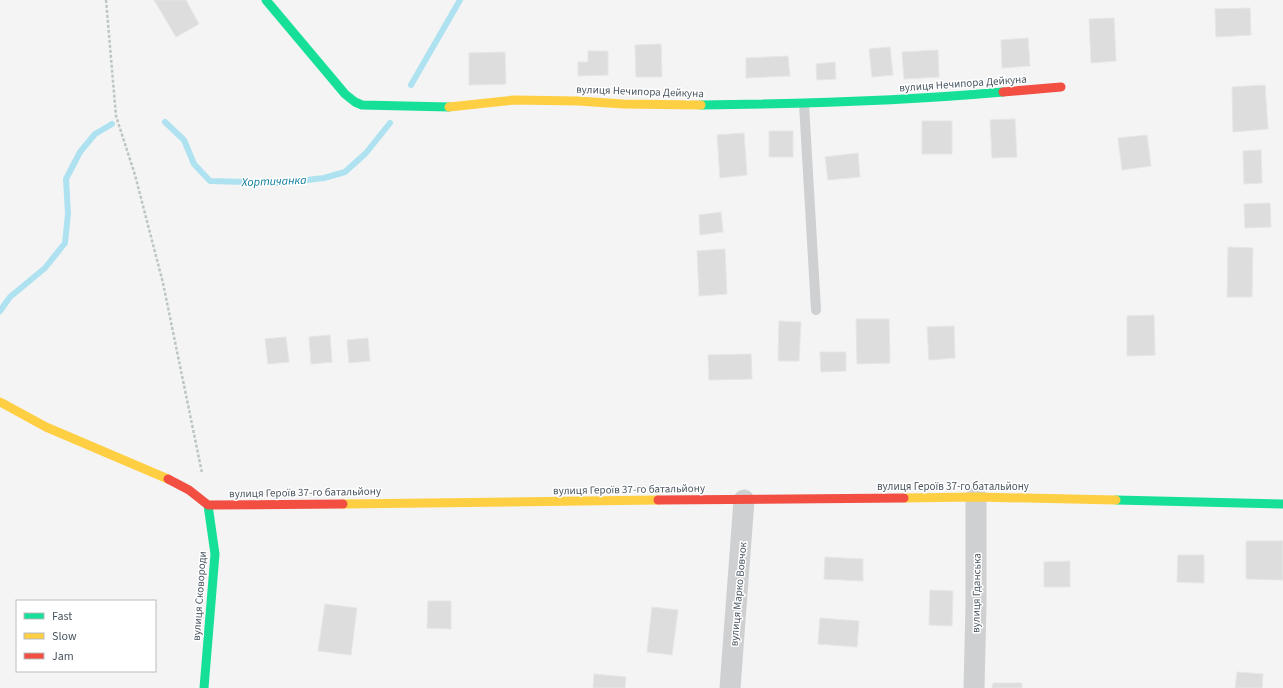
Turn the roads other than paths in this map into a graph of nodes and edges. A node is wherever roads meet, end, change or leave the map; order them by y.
1 (266, 0) edge
2 (1060, 87) dead end
3 (804, 104) junction
4 (816, 310) dead end
5 (0, 402) edge
6 (976, 497) junction
7 (744, 500) junction
8 (1283, 504) edge
9 (208, 505) junction
10 (204, 688) edge
11 (730, 688) edge
12 (974, 688) edge

1 - 3 street, вулиця Нечипора Дейкуна
2 - 3 street, вулиця Нечипора Дейкуна
3 - 4 lane
5 - 9 street
6 - 7 street, вулиця Героїв 37-го батальйону
6 - 8 street, вулиця Героїв 37-го батальйону
6 - 12 street, вулиця Гданська
7 - 9 street, вулиця Героїв 37-го батальйону
7 - 11 street, вулиця Марко Вовчок
9 - 10 street, вулиця Сковороди

